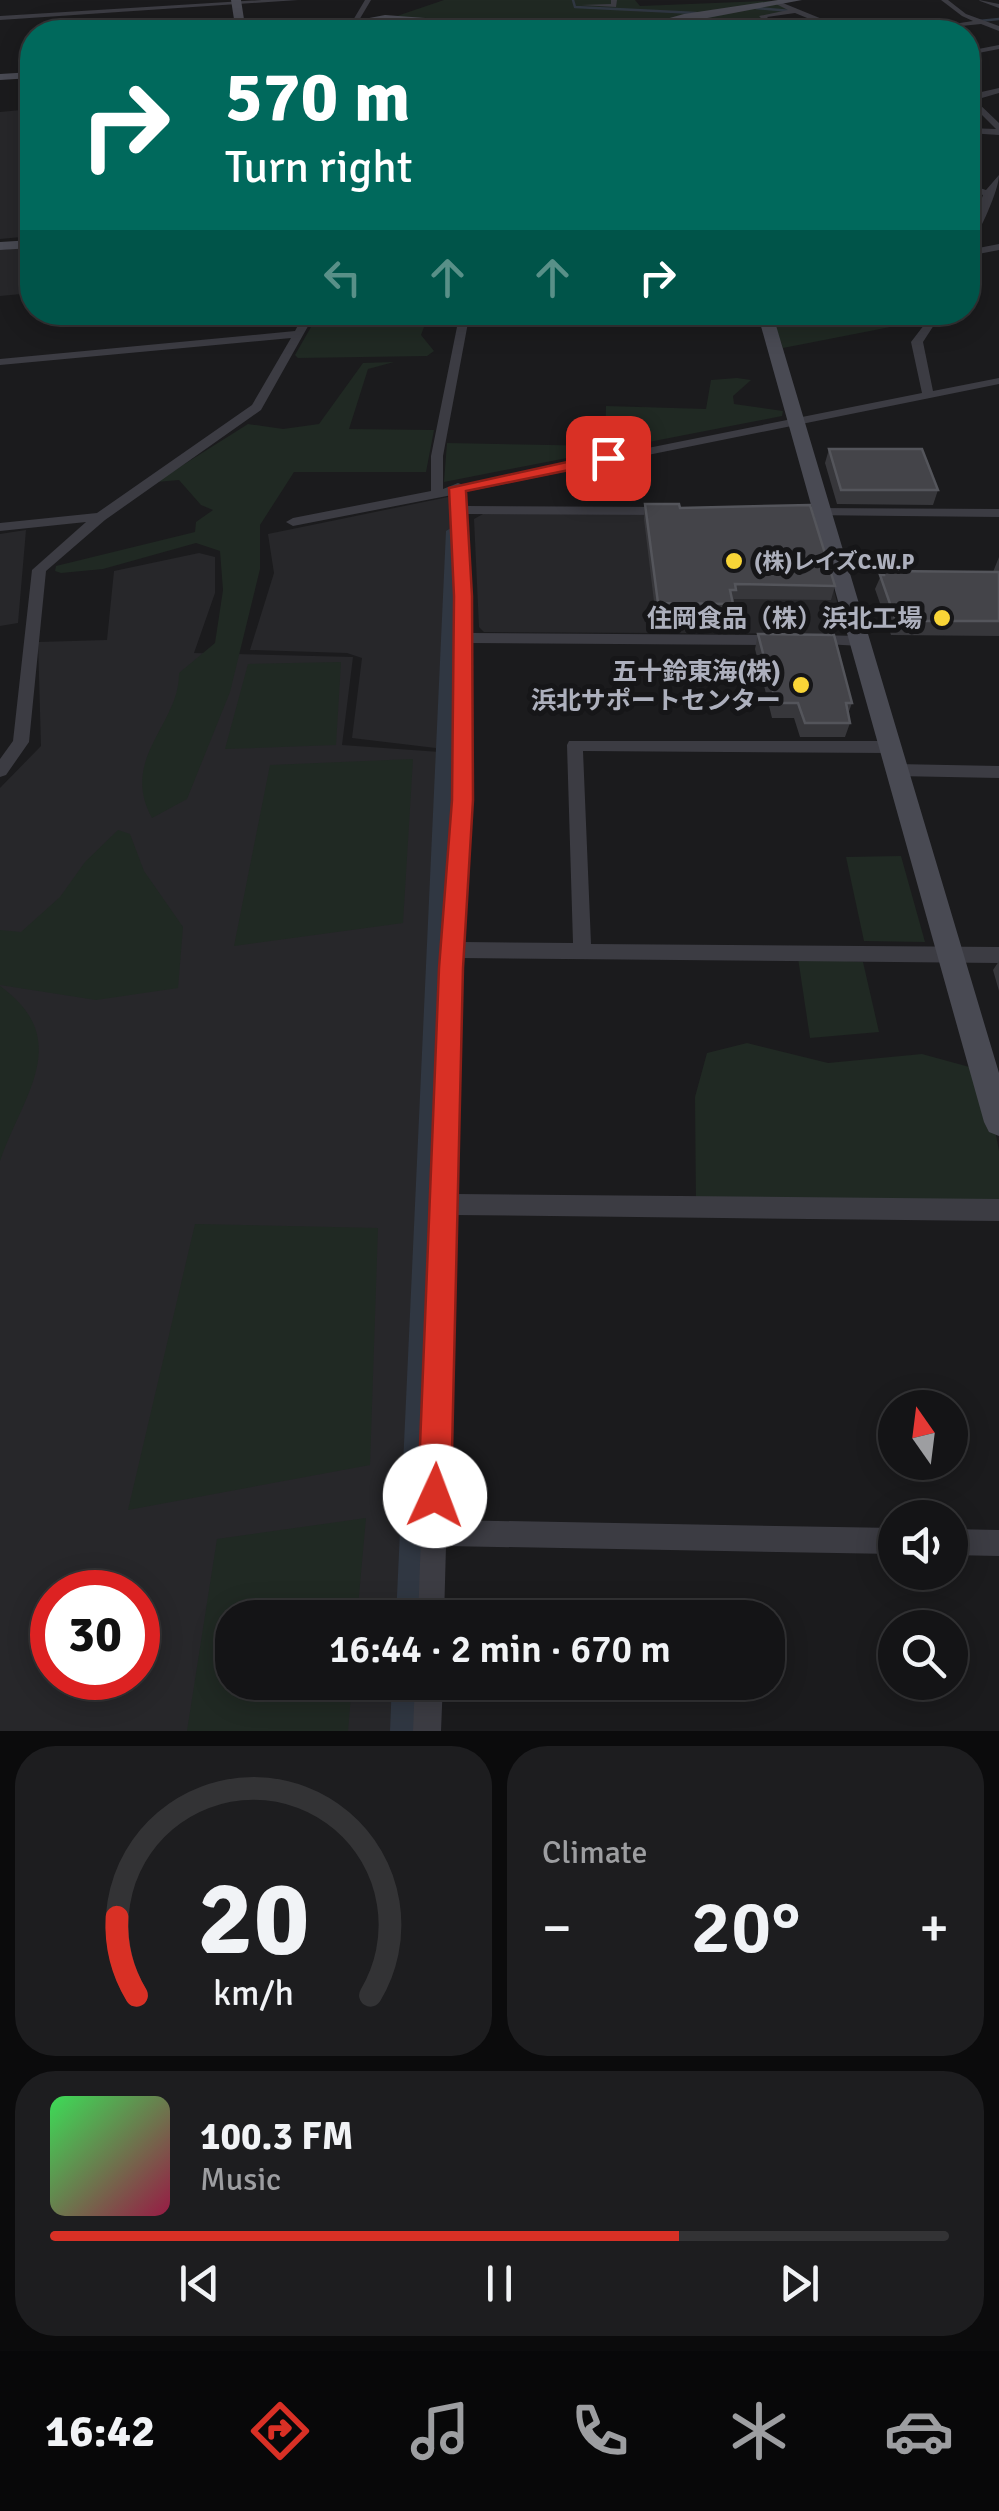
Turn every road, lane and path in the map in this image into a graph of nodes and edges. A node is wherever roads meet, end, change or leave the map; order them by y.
1 (109, 0) edge
2 (295, 0) edge
3 (614, 0) edge
4 (944, 0) edge
5 (982, 0) edge
6 (236, 2) edge
7 (770, 2) edge
8 (584, 5) dead end
9 (798, 5) edge
10 (999, 6) edge
11 (57, 14) junction
12 (0, 18) edge
13 (36, 20) edge
14 (368, 20) edge
15 (411, 20) edge
16 (676, 20) edge
17 (766, 20) edge
18 (825, 20) edge
19 (979, 20) edge
20 (982, 22) edge
21 (999, 28) edge
22 (980, 110) edge
23 (999, 130) edge
24 (999, 178) edge
25 (980, 191) edge
26 (988, 194) junction
27 (980, 221) edge
28 (999, 247) edge
29 (981, 250) joint
30 (999, 262) edge
31 (304, 325) edge
32 (462, 325) edge
33 (768, 325) edge
34 (930, 325) edge
35 (299, 334) junction
36 (0, 362) edge
37 (999, 381) edge
38 (928, 395) junction
39 (796, 421) junction
40 (458, 488) junction
41 (436, 494) junction
42 (461, 510) junction
43 (688, 512) edge
44 (812, 512) junction
45 (999, 513) edge
46 (100, 517) junction
47 (294, 522) dead end
48 (0, 527) edge
49 (463, 638) junction
50 (860, 641) junction
51 (893, 759) junction
52 (0, 771) edge
53 (999, 772) edge
54 (582, 948) junction
55 (453, 950) junction
56 (950, 954) junction
57 (999, 955) edge
58 (999, 1122) edge
59 (444, 1204) junction
60 (999, 1210) edge
61 (434, 1532) junction
62 (878, 1541) edge
63 (968, 1542) edge
64 (999, 1543) edge
65 (432, 1600) edge
66 (428, 1700) edge
67 (427, 1731) edge

1 - 11 street
2 - 6 street
3 - 8 street
4 - 19 street
5 - 10 street
6 - 11 street
7 - 9 street
7 - 16 street
9 - 17 street
9 - 18 street
11 - 12 street
11 - 13 street
14 - 15 street
20 - 21 street
22 - 23 street
24 - 26 street
25 - 26 street
26 - 27 street
28 - 29 street
29 - 30 street
31 - 35 street
32 - 41 street
33 - 39 street
34 - 38 street
35 - 36 street
35 - 46 street
37 - 38 street
38 - 39 street
39 - 40 street
39 - 44 street
40 - 41 street
40 - 42 street
41 - 47 street
42 - 43 street
42 - 49 street
44 - 45 street
44 - 50 street
46 - 48 street
46 - 52 street
49 - 50 street
49 - 55 street
50 - 51 street
51 - 53 street
51 - 54 street
51 - 56 street
54 - 55 street
54 - 56 street
55 - 59 street
56 - 57 street
56 - 58 street
59 - 60 street
59 - 61 street
61 - 62 street
61 - 65 street
63 - 64 street
66 - 67 street

